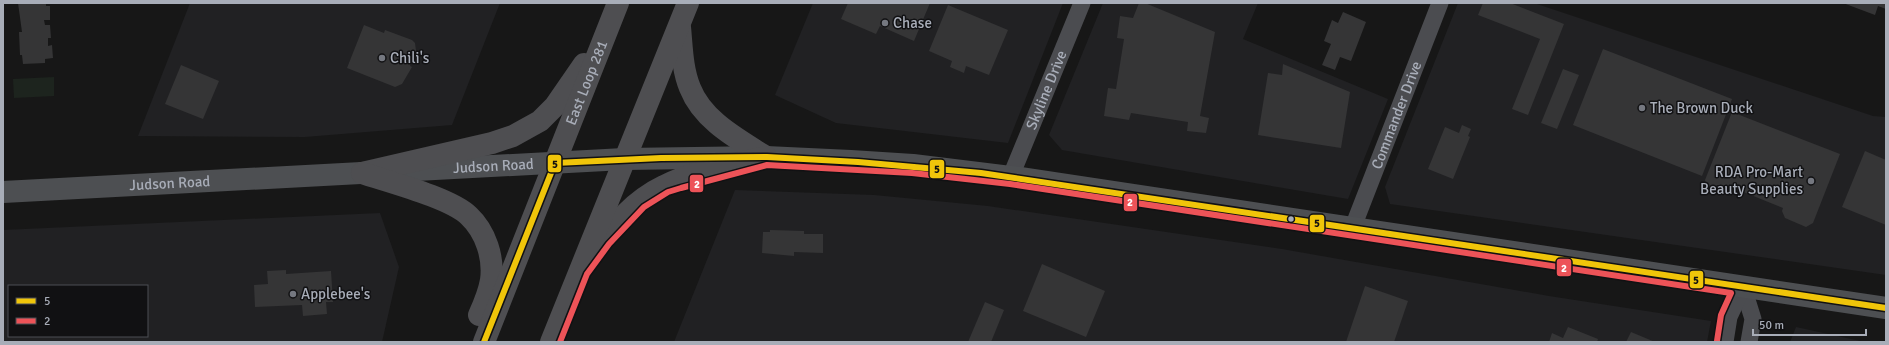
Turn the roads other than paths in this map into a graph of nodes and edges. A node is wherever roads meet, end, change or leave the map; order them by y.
1 (618, 3) edge
2 (688, 3) edge
3 (1082, 3) edge
4 (1440, 3) edge
5 (679, 24) junction
6 (609, 27) junction
7 (766, 157) junction
8 (624, 159) junction
9 (555, 163) junction
10 (362, 173) junction
11 (1011, 176) junction
12 (3, 192) edge
13 (1353, 228) junction
14 (580, 270) junction
15 (1743, 287) junction
16 (1886, 308) edge
17 (472, 342) edge
18 (484, 342) edge
19 (551, 342) edge
20 (1725, 342) edge
21 (1750, 342) edge

1 - 6 highway, East Loop 281
2 - 5 highway
3 - 11 street, Skyline Drive
4 - 13 street, Commander Drive
5 - 7 highway
5 - 8 highway
6 - 9 highway, East Loop 281
6 - 10 highway
7 - 8 main road, Judson Road
7 - 11 main road, Judson Road
7 - 14 highway
8 - 9 main road, Judson Road
8 - 14 highway
9 - 10 main road, Judson Road
9 - 18 highway, East Loop 281
10 - 12 main road, Judson Road
10 - 17 highway
11 - 13 main road, Judson Road
13 - 15 main road, Judson Road
14 - 19 highway
15 - 16 main road, Judson Road
15 - 20 street
15 - 21 street

